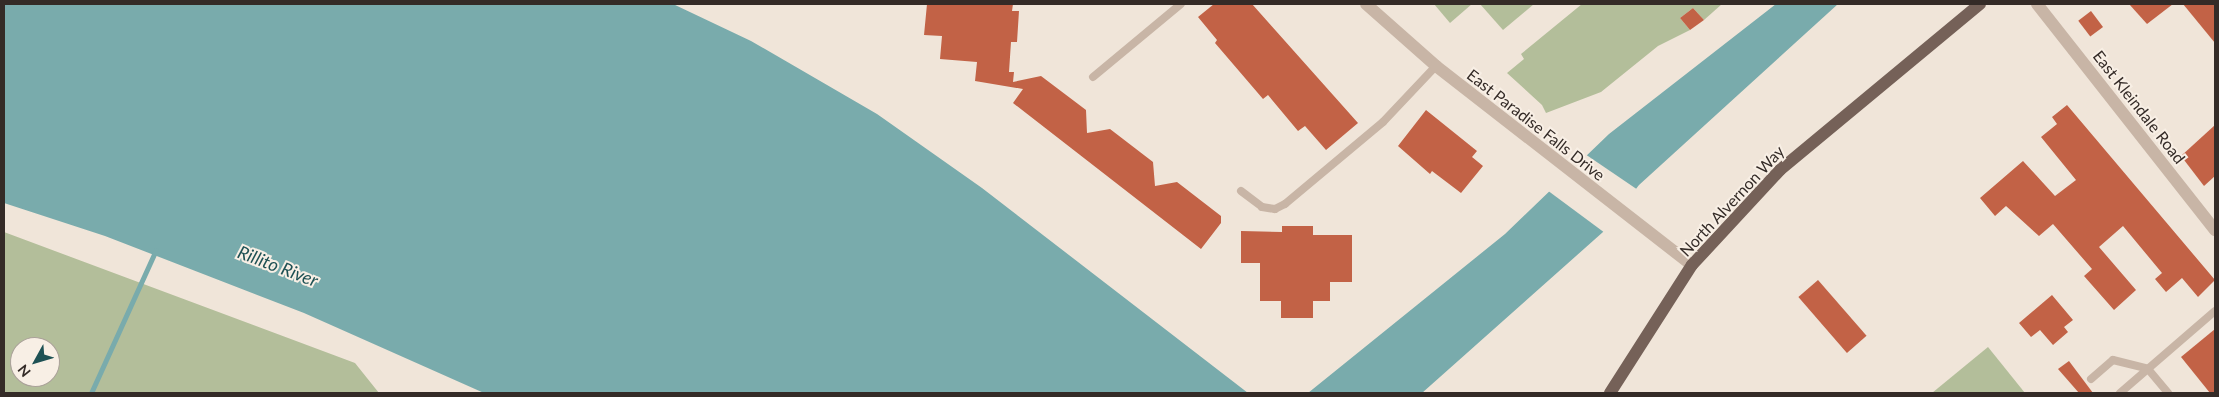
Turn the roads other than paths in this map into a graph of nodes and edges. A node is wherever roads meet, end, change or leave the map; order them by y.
1 (1181, 4) edge
2 (1366, 4) edge
3 (1980, 4) edge
4 (2037, 4) edge
5 (1436, 66) junction
6 (1093, 78) dead end
7 (1241, 191) dead end
8 (2215, 230) edge
9 (1692, 265) junction
10 (2215, 311) edge
11 (2148, 369) junction
12 (2091, 379) dead end
13 (1610, 393) edge
14 (2120, 393) edge
15 (2168, 393) edge

1 - 6 lane
2 - 5 street, East Paradise Falls Drive
3 - 9 main road, North Alvernon Way
4 - 8 street, East Kleindale Road
5 - 7 lane
5 - 9 street, East Paradise Falls Drive
9 - 13 main road, North Alvernon Way
10 - 11 lane
11 - 12 lane
11 - 14 lane
11 - 15 lane

